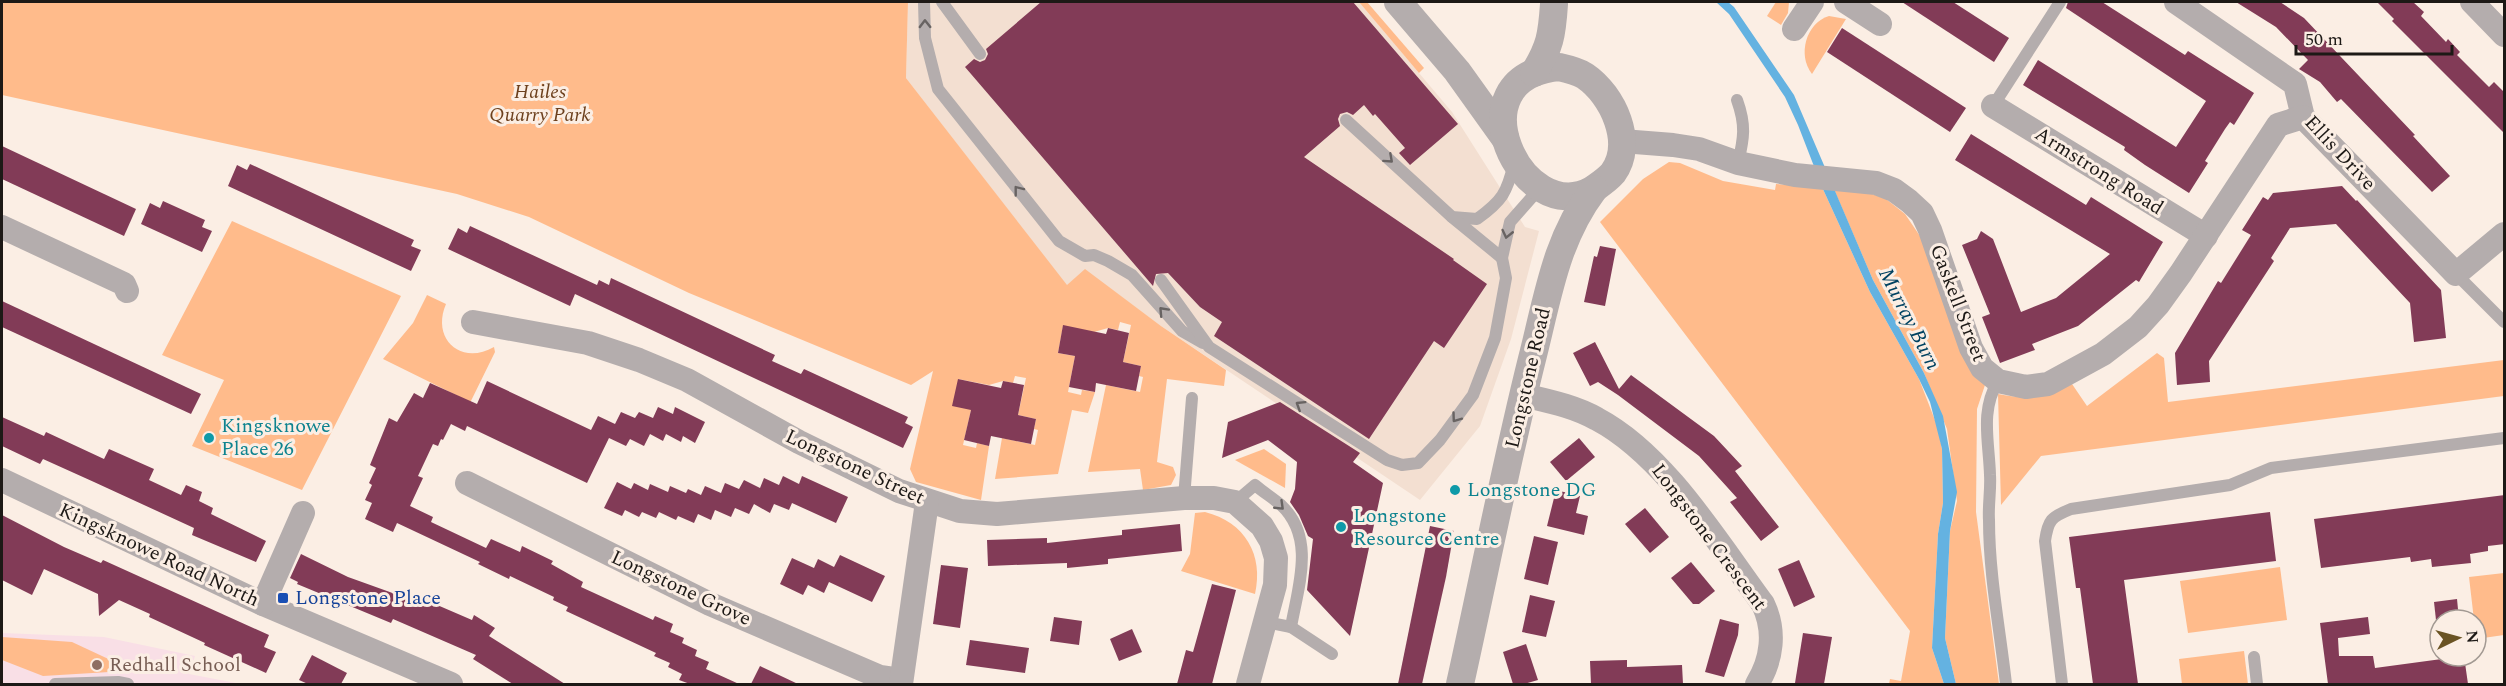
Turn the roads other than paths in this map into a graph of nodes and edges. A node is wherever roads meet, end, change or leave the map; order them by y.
1 (924, 2) edge
2 (942, 2) edge
3 (1398, 2) edge
4 (1812, 2) edge
5 (1846, 2) edge
6 (2060, 2) edge
7 (2176, 2) edge
8 (2472, 2) edge
9 (1553, 3) edge
10 (1880, 24) dead end
11 (1794, 29) dead end
12 (2505, 35) edge
13 (980, 54) dead end
14 (1573, 70) junction
15 (1457, 71) junction
16 (1534, 73) junction
17 (1508, 94) junction
18 (1737, 99) dead end
19 (1993, 106) joint
20 (2303, 117) junction
21 (1346, 120) dead end
22 (1622, 141) junction
23 (1510, 150) junction
24 (1738, 164) junction
25 (1594, 189) junction
26 (1544, 190) junction
27 (1452, 217) junction
28 (2, 227) edge
29 (2505, 234) edge
30 (2206, 236) junction
31 (1560, 248) junction
32 (1502, 258) junction
33 (2456, 274) junction
34 (1161, 280) dead end
35 (127, 291) dead end
36 (473, 322) dead end
37 (2505, 322) edge
38 (1209, 347) junction
39 (1998, 381) junction
40 (1523, 395) junction
41 (1192, 398) dead end
42 (2505, 438) edge
43 (2, 480) edge
44 (467, 483) dead end
45 (1184, 498) junction
46 (927, 502) junction
47 (1235, 502) junction
48 (303, 513) dead end
49 (263, 604) junction
50 (1265, 622) junction
51 (1291, 627) junction
52 (1332, 654) dead end
53 (2254, 657) dead end
54 (902, 683) edge
55 (55, 684) edge
56 (128, 684) edge
57 (451, 684) edge
58 (1248, 684) edge
59 (1460, 684) edge
60 (1757, 684) edge
61 (2006, 684) edge
62 (2062, 684) edge
63 (2257, 684) edge

38 -> 1 lane
2 - 13 lane
3 - 15 street
4 - 11 street
5 - 10 street
6 - 19 lane
7 - 20 street, Ellis Drive
8 - 12 street
9 - 14 street
9 - 16 street
14 - 16 street
14 - 22 street
15 - 17 street
15 - 23 street
16 - 17 street
17 - 23 street
18 - 24 lane
19 - 30 street, Armstrong Road
20 - 30 street, Gaskell Street
20 - 33 street, Ellis Drive
21 -> 27 lane
22 - 24 street, Gaskell Street
22 - 25 street
23 - 26 street
23 - 27 lane
24 - 39 street, Gaskell Street
25 - 26 street
25 - 31 street, Longstone Road
26 - 31 street, Longstone Road
26 -> 32 lane
27 - 32 lane
28 - 35 street
29 - 33 street
30 - 39 street, Gaskell Street
31 - 40 street, Longstone Road
32 -> 38 lane
33 - 37 lane
34 - 38 lane
36 - 46 street, Longstone Street
39 - 61 lane
40 - 59 street, Longstone Road
40 - 60 street, Longstone Crescent
41 - 45 lane
42 - 62 lane
43 - 49 street, Kingsknowe Road North
44 - 54 street, Longstone Grove
45 - 46 street, Longstone Street
45 - 47 street, Longstone Street
46 - 54 street, Longstone Grove
47 - 50 street
47 -> 51 lane
48 - 49 street
49 - 57 street, Kingsknowe Road North
50 - 51 lane
50 - 58 street
51 - 52 lane
53 - 63 lane
55 - 56 lane

